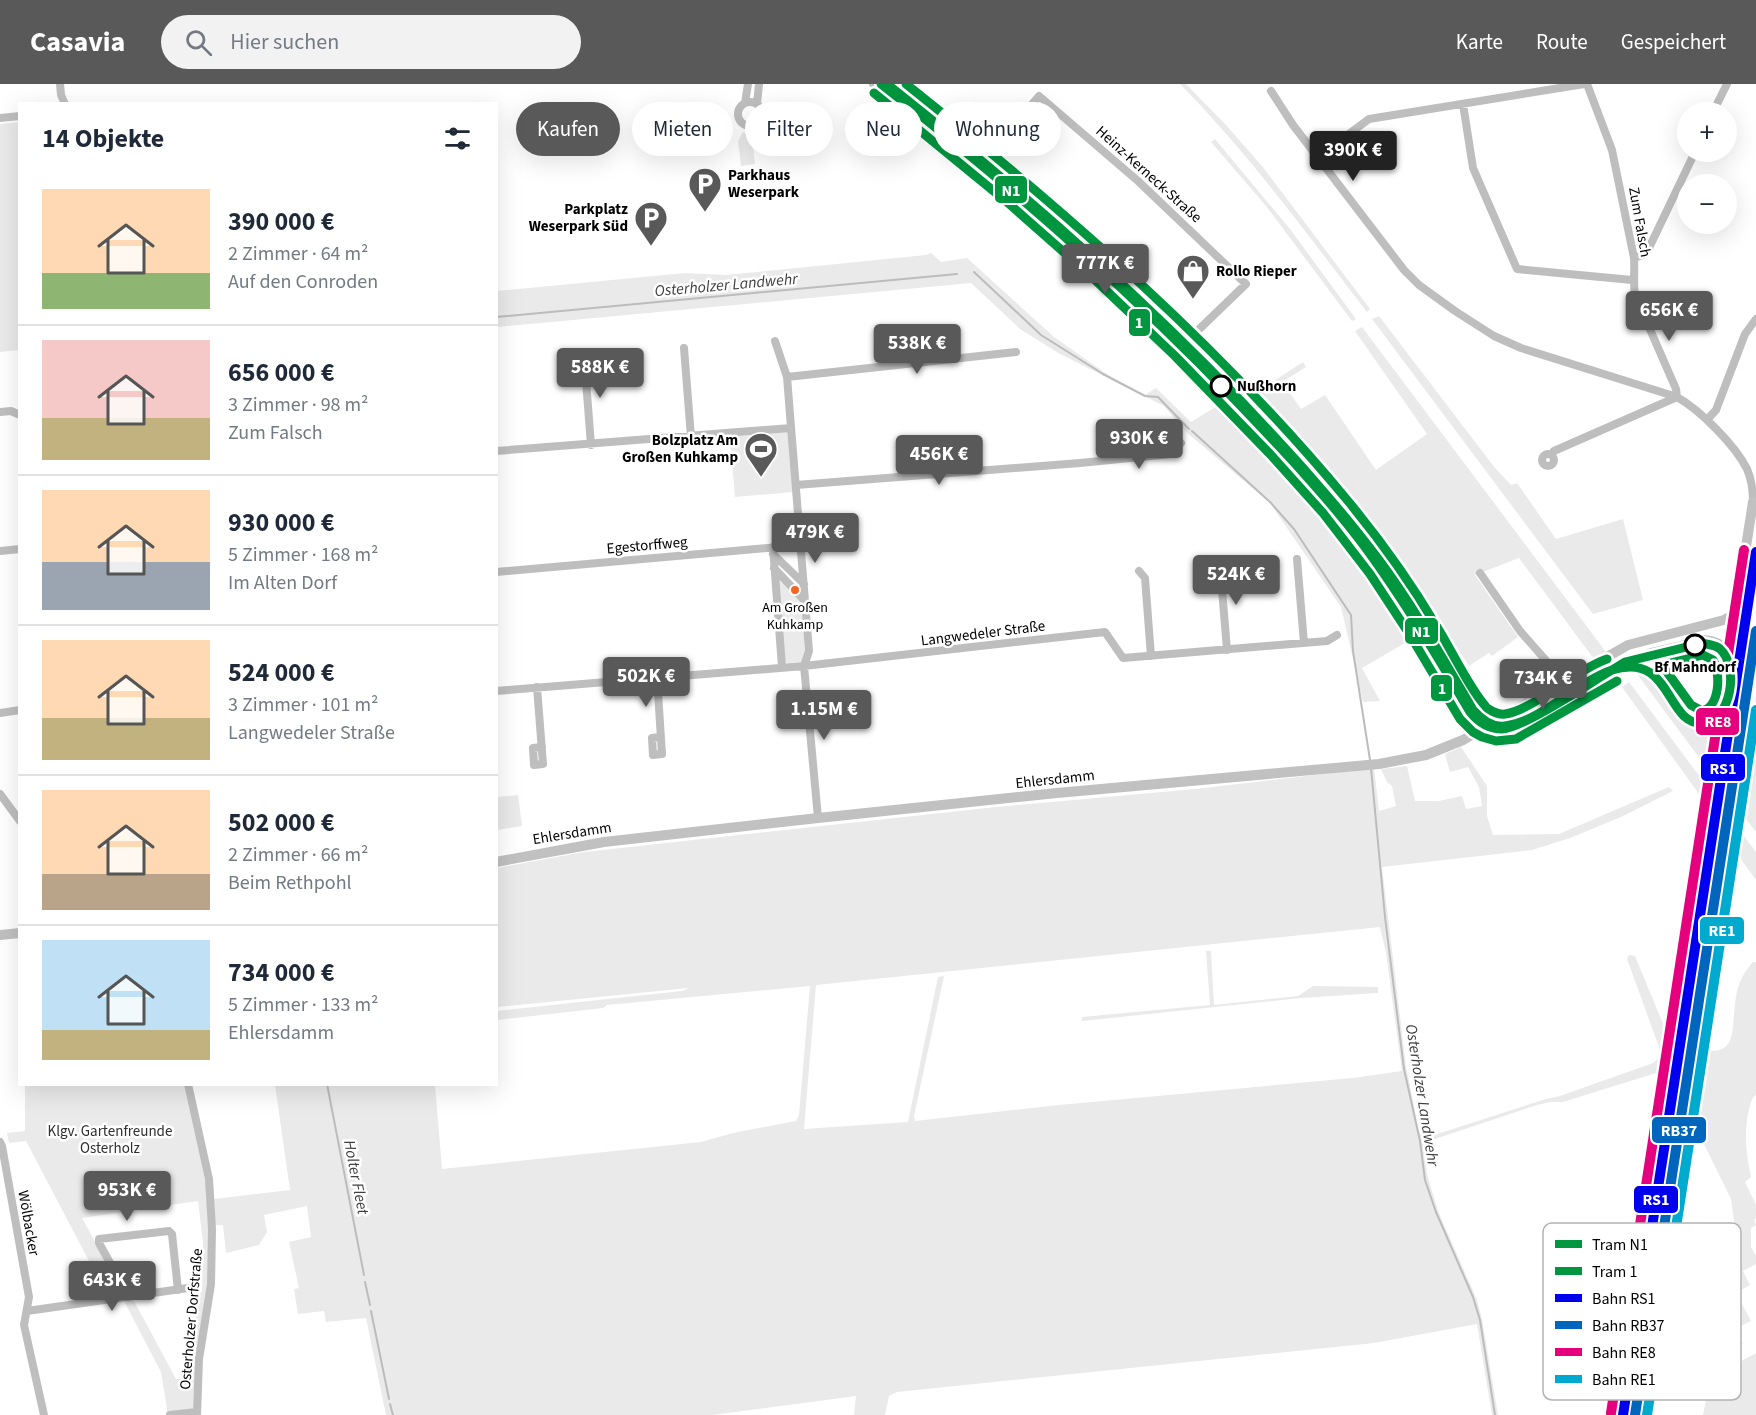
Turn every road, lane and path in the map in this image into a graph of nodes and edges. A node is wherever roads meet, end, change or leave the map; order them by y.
1 (60, 84) edge
2 (748, 84) edge
3 (759, 84) edge
4 (873, 84) edge
5 (893, 84) edge
6 (1585, 84) edge
7 (1727, 84) edge
8 (1271, 92) dead end
9 (64, 102) edge
10 (745, 102) edge
11 (757, 102) edge
12 (1718, 102) edge
13 (745, 103) edge
14 (1463, 104) junction
15 (18, 116) edge
16 (0, 118) edge
17 (745, 124) edge
18 (1318, 157) junction
19 (986, 158) junction
20 (1690, 162) edge
21 (979, 167) junction
22 (1634, 258) junction
23 (1632, 280) junction
24 (1756, 319) edge
25 (1188, 340) junction
26 (776, 341) dead end
27 (684, 348) dead end
28 (1016, 352) dead end
29 (584, 355) dead end
30 (787, 376) junction
31 (1677, 397) junction
32 (0, 412) edge
33 (18, 414) edge
34 (1707, 420) junction
35 (791, 428) junction
36 (691, 437) junction
37 (1181, 443) dead end
38 (591, 445) junction
39 (498, 451) edge
40 (1551, 455) dead end
41 (796, 484) junction
42 (1754, 502) edge
43 (801, 545) junction
44 (18, 549) edge
45 (0, 551) edge
46 (773, 551) junction
47 (1297, 559) dead end
48 (1220, 565) dead end
49 (774, 568) junction
50 (1139, 570) dead end
51 (498, 572) edge
52 (1480, 573) dead end
53 (804, 584) junction
54 (805, 600) junction
55 (1336, 635) dead end
56 (1304, 643) junction
57 (1227, 650) junction
58 (1151, 656) junction
59 (804, 666) junction
60 (782, 667) junction
61 (657, 677) junction
62 (1564, 681) junction
63 (537, 687) junction
64 (498, 691) edge
65 (18, 710) edge
66 (0, 713) edge
67 (660, 737) dead end
68 (542, 747) dead end
69 (0, 794) edge
70 (18, 818) edge
71 (818, 818) junction
72 (498, 862) edge
73 (18, 933) edge
74 (0, 935) edge
75 (188, 1086) edge
76 (0, 1142) edge
77 (195, 1287) dead end
78 (178, 1290) junction
79 (129, 1297) junction
80 (27, 1311) junction
81 (197, 1414) edge
82 (44, 1415) edge
83 (170, 1415) edge

1 - 9 street
2 - 10 street
3 - 11 street
4 - 21 street
5 - 19 street
6 - 14 street
6 - 22 street, Zum Falsch
7 - 12 street
8 - 18 street
13 - 17 street
14 - 18 street
14 - 23 street
15 - 16 street
18 - 31 street
19 - 21 street, Heinz-Kerneck-Straße
19 - 25 street
19 - 25 street, Heinz-Kerneck-Straße
20 - 22 street
21 - 25 street
22 - 23 street, Zum Falsch
23 - 31 street, Zum Falsch
24 - 34 street
26 - 30 street
27 - 36 street
28 - 30 street
29 - 38 street
30 - 35 street
31 - 34 street
31 - 40 street
32 - 33 street
34 - 42 street
35 - 36 street
35 - 41 street
36 - 38 street
37 - 41 street
38 - 39 street
41 - 43 street
42 - 62 street, Ehlersdamm
43 - 46 street, Egestorffweg
43 - 53 street
44 - 45 street
46 - 49 street
46 - 51 street, Egestorffweg
46 - 53 street
47 - 56 street
48 - 57 street
49 - 54 street
49 - 60 street
50 - 58 street
52 - 62 street
53 - 54 street
54 - 59 street
55 - 56 street, Langwedeler Straße
56 - 57 street, Langwedeler Straße
57 - 58 street, Langwedeler Straße
58 - 59 street, Langwedeler Straße
59 - 60 street
59 - 71 street
60 - 61 street
61 - 63 street
61 - 67 street
62 - 71 street, Ehlersdamm
63 - 64 street
63 - 68 street
65 - 66 street
69 - 70 street
71 - 72 street, Ehlersdamm
73 - 74 street
75 - 81 street, Osterholzer Dorfstraße
76 - 80 street, Wölbacker
77 - 78 street
78 - 79 street
78 - 79 street
79 - 80 street
80 - 82 street, Wölbacker
81 - 83 street

